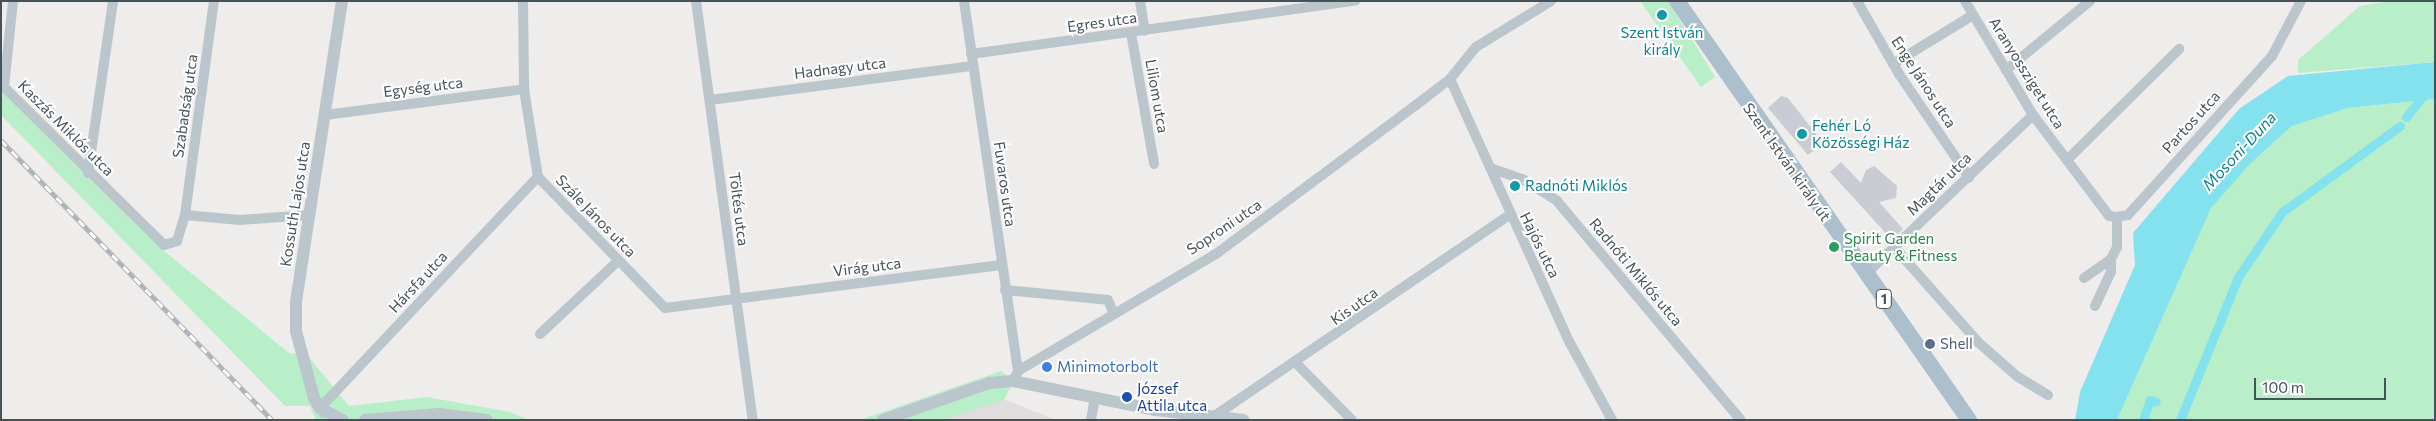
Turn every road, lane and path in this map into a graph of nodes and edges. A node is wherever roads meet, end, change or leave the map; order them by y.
1 (13, 1) edge
2 (113, 1) edge
3 (214, 1) edge
4 (342, 1) edge
5 (523, 1) edge
6 (696, 1) edge
7 (964, 1) edge
8 (1140, 1) edge
9 (1355, 1) edge
10 (1551, 1) edge
11 (1677, 1) edge
12 (1857, 1) edge
13 (1964, 1) edge
14 (2090, 1) edge
15 (2301, 1) edge
16 (1343, 2) edge
17 (1973, 15) junction
18 (1145, 31) junction
19 (1131, 33) junction
20 (2179, 49) dead end
21 (971, 54) junction
22 (1893, 64) junction
23 (973, 66) junction
24 (2006, 70) junction
25 (1450, 78) junction
26 (524, 89) junction
27 (710, 100) junction
28 (325, 115) junction
29 (2033, 115) junction
30 (2067, 160) junction
31 (1154, 164) dead end
32 (1490, 168) junction
33 (88, 173) junction
34 (538, 177) junction
35 (1969, 177) junction
36 (185, 215) junction
37 (310, 215) junction
38 (1510, 216) junction
39 (2117, 217) junction
40 (171, 244) joint
41 (1894, 247) junction
42 (2111, 258) junction
43 (618, 261) junction
44 (1001, 265) junction
45 (1866, 274) junction
46 (2084, 278) dead end
47 (1006, 290) junction
48 (736, 299) junction
49 (2095, 306) dead end
50 (1114, 314) junction
51 (540, 334) dead end
52 (1297, 364) junction
53 (1015, 376) junction
54 (2048, 396) dead end
55 (1094, 398) junction
56 (320, 408) junction
57 (1213, 417) junction
58 (395, 418) edge
59 (329, 420) edge
60 (343, 420) edge
61 (365, 420) edge
62 (487, 420) edge
63 (753, 420) edge
64 (883, 420) edge
65 (1091, 420) edge
66 (1243, 420) edge
67 (1352, 420) edge
68 (1612, 420) edge
69 (1741, 420) edge
70 (1969, 420) edge

1 - 33 street, Kaszás Miklós utca
2 - 33 street
3 - 36 street, Szabadság utca
4 - 28 street, Kossuth Lajos utca
5 - 26 street, Szále János utca
6 - 27 street, Töltés utca
7 - 21 street, Fuvaros utca
8 - 18 street
9 - 16 street, Egres utca
10 - 25 street, Soproni utca
11 - 45 main road, Szent István király út / 1
12 - 22 street, Enge János utca
13 - 17 street, Aranyossziget utca
14 - 24 street
15 - 39 street, Partos utca
16 - 18 street, Egres utca
17 - 22 street
17 - 24 street, Aranyossziget utca
18 - 19 street, Egres utca
19 - 21 street, Egres utca
19 - 31 street, Liliom utca
20 - 30 street
21 - 23 street, Fuvaros utca
22 - 35 street, Enge János utca
23 - 27 street, Hadnagy utca
23 - 44 street, Fuvaros utca
24 - 29 street, Aranyossziget utca
25 - 32 street, Hajós utca
25 - 50 street, Soproni utca
26 - 28 street, Egység utca
26 - 34 street, Szále János utca
27 - 48 street, Töltés utca
28 - 37 street, Kossuth Lajos utca
29 - 30 street, Aranyossziget utca
29 - 35 street, Magtár utca
30 - 39 street, Aranyossziget utca
32 - 38 street, Hajós utca
32 - 69 street, Radnóti Miklós utca
33 - 40 street, Kaszás Miklós utca
34 - 43 street, Szále János utca
34 - 56 street, Hársfa utca
35 - 41 street, Magtár utca
36 - 37 street
36 - 40 street, Szabadság utca
37 - 56 street, Kossuth Lajos utca
38 - 52 street, Kis utca
38 - 68 street, Hajós utca
39 - 42 street
41 - 45 street, Magtár utca
41 - 54 street
42 - 46 street
42 - 49 street
43 - 48 street, Szále János utca
43 - 51 street
44 - 47 street, Fuvaros utca
44 - 48 street, Virág utca
45 - 70 main road, Szent István király út / 1
47 - 50 street
47 - 53 street, Fuvaros utca
48 - 63 street, Töltés utca
50 - 53 street, Soproni utca
52 - 57 street, Kis utca
52 - 67 street
53 - 55 street
53 - 64 street, Soproni utca
55 - 57 street
55 - 65 street
56 - 59 street
56 - 60 street
57 - 66 street
58 - 61 street
58 - 62 street

